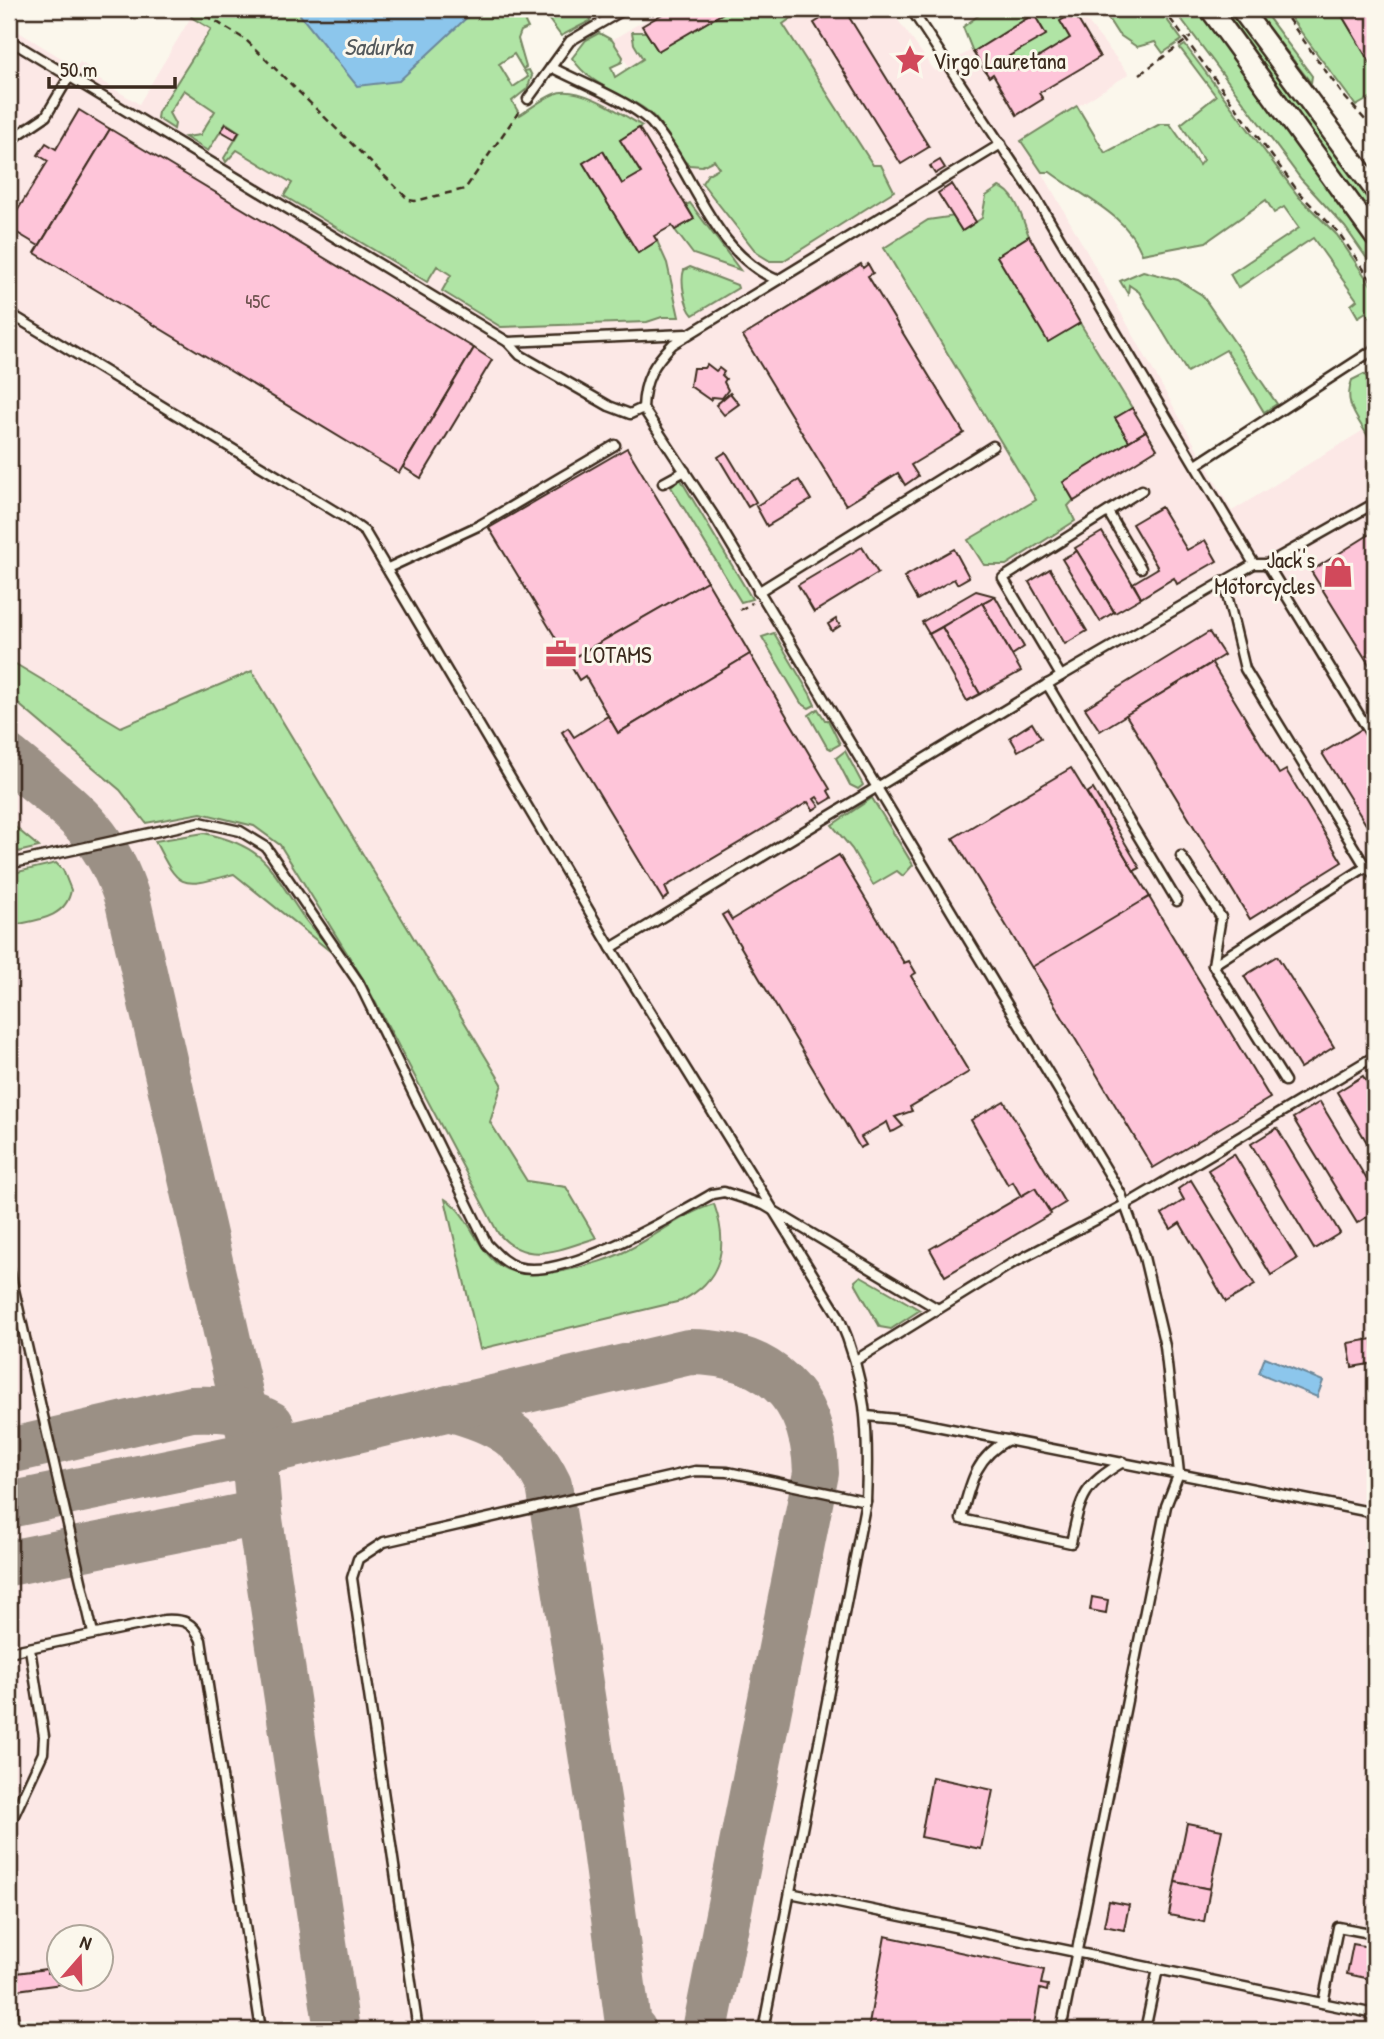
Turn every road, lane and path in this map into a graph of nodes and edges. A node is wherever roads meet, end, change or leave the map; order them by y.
1 (196, 9) edge
2 (625, 9) edge
3 (911, 9) edge
4 (1163, 9) edge
5 (1210, 9) edge
6 (1241, 9) edge
7 (1281, 9) edge
8 (1191, 37) dead end
9 (9, 40) edge
10 (1186, 40) junction
11 (551, 67) junction
12 (1140, 74) dead end
13 (69, 77) junction
14 (528, 99) joint
15 (1375, 131) edge
16 (9, 141) edge
17 (1001, 144) junction
18 (1375, 190) edge
19 (1375, 237) edge
20 (777, 280) junction
21 (1375, 286) edge
22 (9, 313) edge
23 (689, 334) junction
24 (508, 342) junction
25 (1375, 349) edge
26 (643, 408) junction
27 (615, 444) dead end
28 (993, 446) dead end
29 (1196, 466) junction
30 (685, 471) junction
31 (663, 482) dead end
32 (1142, 490) dead end
33 (1375, 503) edge
34 (1108, 512) junction
35 (1254, 564) junction
36 (1267, 564) junction
37 (388, 568) junction
38 (1141, 568) dead end
39 (1224, 582) junction
40 (758, 592) junction
41 (1061, 676) junction
42 (1047, 684) junction
43 (1375, 741) edge
44 (877, 786) junction
45 (1181, 856) dead end
46 (1375, 861) edge
47 (9, 864) edge
48 (1367, 869) junction
49 (1375, 874) edge
50 (1177, 901) dead end
51 (611, 948) junction
52 (1213, 965) junction
53 (1375, 1056) edge
54 (1285, 1081) dead end
55 (1125, 1206) junction
56 (772, 1210) junction
57 (9, 1268) edge
58 (937, 1309) junction
59 (856, 1360) junction
60 (867, 1416) junction
61 (1009, 1440) junction
62 (1123, 1462) junction
63 (1179, 1473) junction
64 (866, 1500) junction
65 (1375, 1513) edge
66 (93, 1633) junction
67 (30, 1649) junction
68 (9, 1652) edge
69 (9, 1826) edge
70 (790, 1893) junction
71 (1375, 1934) edge
72 (1076, 1953) junction
73 (1158, 1969) junction
74 (9, 1991) edge
75 (1324, 2003) junction
76 (1375, 2014) edge
77 (15, 2030) edge
78 (261, 2030) edge
79 (418, 2030) edge
80 (763, 2030) edge
81 (1061, 2030) edge
82 (1145, 2030) edge

1 - 14 path
2 - 11 lane
3 - 17 lane
4 - 10 path
5 - 19 street
6 - 18 street
7 - 15 path
8 - 10 path
9 - 13 lane
10 - 12 path
10 - 21 path
11 - 14 lane
11 - 20 lane
13 - 16 lane
13 - 24 lane
17 - 20 lane
17 - 29 lane
20 - 23 lane
22 - 37 lane
23 - 24 lane
23 - 26 lane
24 - 26 lane
25 - 29 lane
26 - 30 lane
27 - 37 lane
28 - 40 lane
29 - 35 lane
30 - 31 lane
30 - 40 lane
32 - 34 lane
33 - 36 lane
34 - 38 lane
34 - 41 lane
35 - 36 lane
35 - 39 lane
36 - 43 lane
37 - 51 lane
39 - 41 lane
39 - 48 lane
40 - 44 lane
41 - 42 lane
42 - 44 lane
42 - 50 lane
44 - 51 lane
44 - 55 lane
45 - 52 lane
46 - 48 lane
47 - 56 lane
48 - 49 lane
48 - 52 lane
51 - 56 lane
52 - 54 lane
53 - 55 lane
55 - 58 lane
55 - 63 lane
56 - 58 lane
56 - 59 lane
57 - 66 lane
58 - 59 lane
59 - 60 lane
60 - 61 lane
60 - 64 lane
61 - 62 lane
61 - 62 lane
62 - 63 lane
63 - 65 lane
63 - 72 lane
64 - 70 lane
64 - 79 lane
66 - 67 lane
66 - 78 lane
67 - 68 lane
67 - 69 lane
70 - 72 lane
70 - 80 lane
71 - 75 lane
72 - 73 lane
72 - 81 lane
73 - 75 lane
73 - 82 lane
74 - 77 lane
75 - 76 lane

